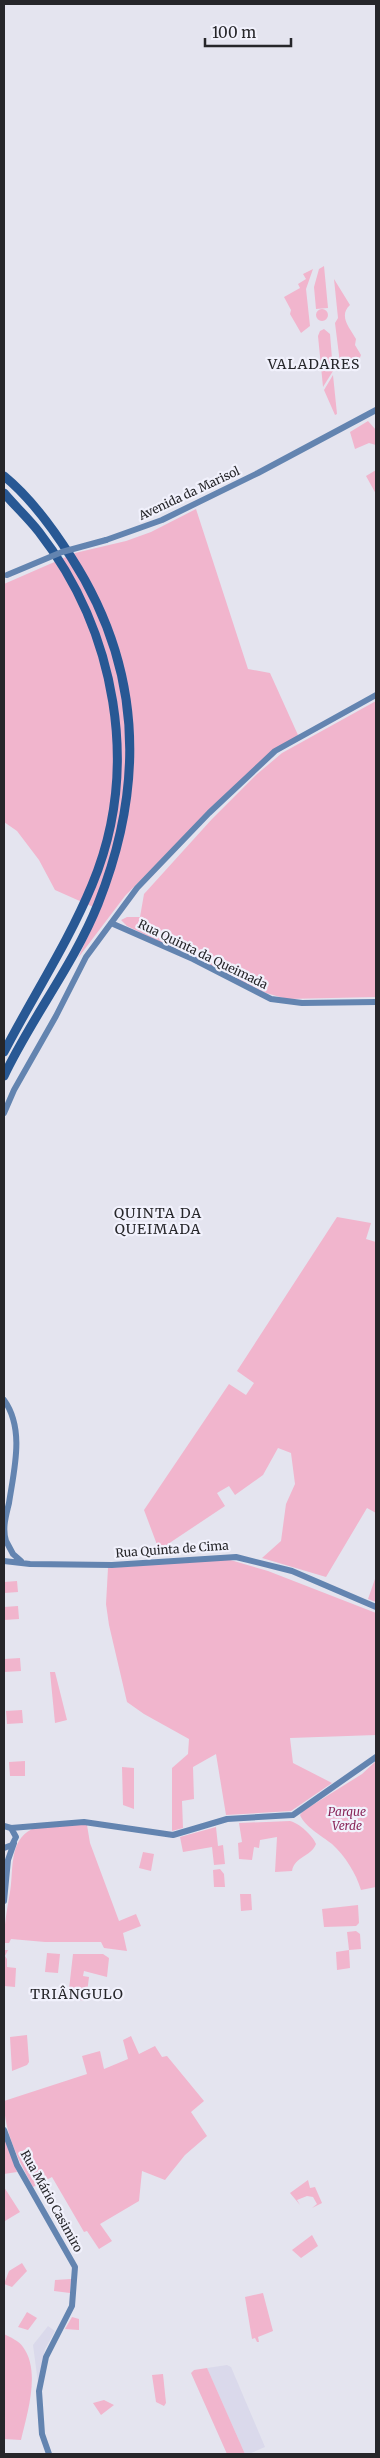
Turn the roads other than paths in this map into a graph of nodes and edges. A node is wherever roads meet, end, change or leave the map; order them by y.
1 (376, 410) edge
2 (4, 476) edge
3 (4, 493) edge
4 (5, 576) edge
5 (376, 695) edge
6 (111, 923) junction
7 (376, 1002) edge
8 (4, 1052) edge
9 (4, 1076) edge
10 (4, 1113) edge
11 (4, 1400) edge
12 (4, 1522) edge
13 (6, 1542) edge
14 (4, 1559) edge
15 (21, 1561) junction
16 (376, 1607) edge
17 (376, 1757) edge
18 (39, 1825) junction
19 (4, 1826) edge
20 (11, 1828) junction
21 (15, 1841) junction
22 (4, 1848) edge
23 (4, 1859) edge
24 (7, 1872) junction
25 (4, 1901) edge
26 (4, 2130) edge
27 (49, 2454) edge

1 - 4 street, Avenida da Marisol, bridge
2 - 9 highway
3 - 8 highway
5 - 6 street
6 - 7 street, Rua Quinta da Queimada
6 - 10 street
11 - 12 street
12 - 13 street
13 - 14 street
13 - 15 street
14 - 15 street, Rua Quinta de Cima
15 - 16 street, Rua Quinta de Cima
17 - 18 street
18 - 20 street
18 - 21 street
19 - 20 street
20 - 21 street
21 - 22 street
21 - 24 street
23 - 24 street
24 - 25 street
26 - 27 street, Rua Mário Casimiro

